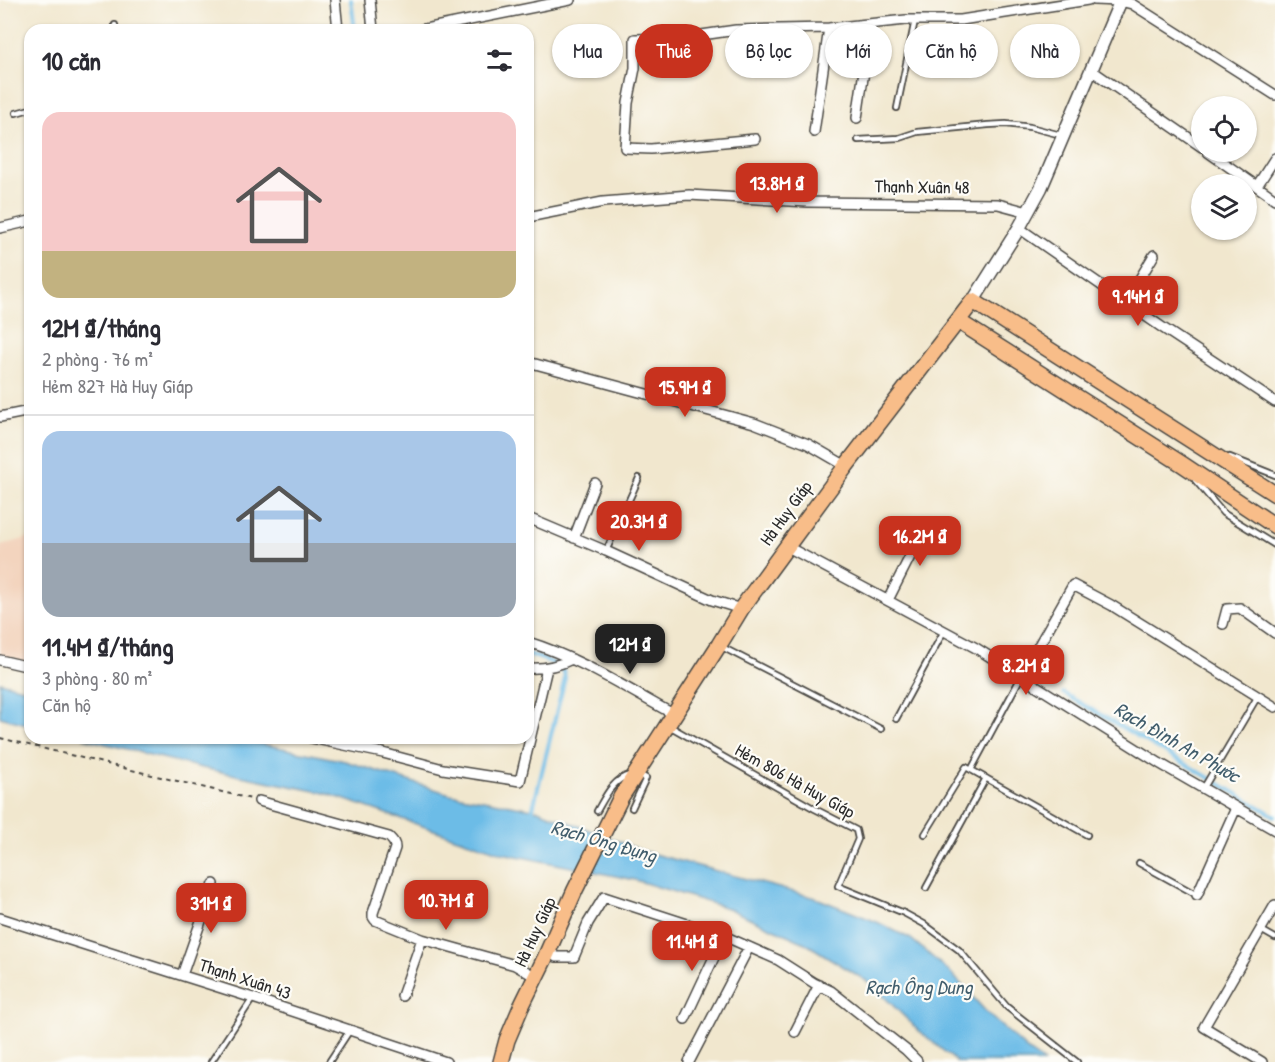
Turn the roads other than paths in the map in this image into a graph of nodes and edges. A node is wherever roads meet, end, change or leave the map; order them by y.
1 (335, 0) edge
2 (370, 0) edge
3 (570, 0) edge
4 (1088, 0) edge
5 (1094, 0) edge
6 (1120, 1) edge
7 (531, 4) edge
8 (915, 20) junction
9 (337, 24) edge
10 (372, 24) edge
11 (446, 24) edge
12 (871, 24) edge
13 (825, 28) edge
14 (825, 56) edge
15 (1091, 70) junction
16 (863, 78) edge
17 (1275, 95) edge
18 (897, 108) dead end
19 (24, 111) edge
20 (16, 113) dead end
21 (857, 118) dead end
22 (814, 132) dead end
23 (1063, 136) junction
24 (755, 139) dead end
25 (1191, 139) edge
26 (858, 140) dead end
27 (1275, 158) edge
28 (1222, 162) edge
29 (1240, 174) edge
30 (1257, 186) joint
31 (1275, 199) edge
32 (1028, 212) junction
33 (534, 216) edge
34 (24, 222) edge
35 (0, 228) edge
36 (1019, 228) junction
37 (1154, 255) dead end
38 (974, 301) junction
39 (1126, 302) junction
40 (958, 321) junction
41 (534, 364) edge
42 (1275, 402) edge
43 (24, 412) edge
44 (0, 417) edge
45 (1195, 443) junction
46 (1182, 464) junction
47 (846, 466) junction
48 (1275, 475) edge
49 (639, 478) dead end
50 (595, 483) dead end
51 (1272, 492) edge
52 (534, 521) edge
53 (927, 523) dead end
54 (1275, 526) edge
55 (574, 538) junction
56 (1275, 544) edge
57 (786, 546) junction
58 (606, 551) junction
59 (888, 600) junction
60 (741, 609) junction
61 (1223, 624) dead end
62 (944, 631) junction
63 (1275, 633) edge
64 (534, 644) edge
65 (719, 645) junction
66 (572, 658) junction
67 (0, 660) edge
68 (24, 666) edge
69 (534, 668) edge
70 (548, 668) junction
71 (1021, 677) junction
72 (1258, 696) junction
73 (1275, 707) edge
74 (896, 719) dead end
75 (672, 720) junction
76 (534, 724) edge
77 (881, 729) dead end
78 (340, 744) edge
79 (529, 744) edge
80 (971, 770) junction
81 (637, 774) junction
82 (986, 778) junction
83 (1203, 789) junction
84 (259, 801) road end
85 (1236, 808) junction
86 (597, 811) dead end
87 (1275, 830) edge
88 (925, 834) dead end
89 (1087, 834) dead end
90 (1139, 863) dead end
91 (214, 884) dead end
92 (926, 888) dead end
93 (1197, 895) joint
94 (1275, 905) edge
95 (0, 918) edge
96 (1261, 930) junction
97 (724, 936) junction
98 (1275, 938) edge
99 (422, 939) junction
100 (749, 947) junction
101 (549, 950) junction
102 (182, 975) junction
103 (536, 977) junction
104 (819, 986) junction
105 (402, 996) dead end
106 (254, 998) junction
107 (685, 1019) dead end
108 (350, 1030) junction
109 (795, 1032) dead end
110 (211, 1062) edge
111 (329, 1062) edge
112 (446, 1062) edge
113 (501, 1062) edge
114 (689, 1062) edge
115 (917, 1062) edge
116 (1077, 1062) edge
117 (1262, 1062) edge

1 - 9 street
2 - 10 street
3 - 7 street
4 - 8 street
5 - 6 street
6 - 15 street, Hà Huy Giáp
6 - 17 street
7 - 11 street
8 - 12 street
8 - 18 lane
13 - 24 street
14 - 22 street
15 - 23 street, Hà Huy Giáp
15 - 25 street
16 - 21 street
19 - 20 lane
23 - 26 lane
23 - 32 street, Hà Huy Giáp
27 - 30 street
28 - 29 street
30 - 31 street
32 - 33 street, Thạnh Xuân 48
32 - 36 street, Hà Huy Giáp
34 - 35 street
36 - 38 street, Hà Huy Giáp
36 - 39 street
37 - 39 street
38 - 40 main road, Hà Huy Giáp
38 - 45 main road
39 - 42 street
40 - 46 main road
40 - 47 main road, Hà Huy Giáp
41 - 47 street
43 - 44 street
45 - 48 lane
45 - 51 main road
46 - 54 main road
46 - 56 lane
47 - 57 main road, Hà Huy Giáp
49 - 58 lane
50 - 55 street
52 - 55 street
53 - 59 street
55 - 58 street
57 - 59 street
57 - 60 main road, Hà Huy Giáp
58 - 60 street
59 - 62 street
60 - 65 main road, Hà Huy Giáp
61 - 63 street
62 - 71 street
62 - 74 lane
64 - 66 street
65 - 75 main road, Hà Huy Giáp
65 - 77 lane
66 - 70 street
66 - 75 street
67 - 68 street
69 - 70 street
70 - 76 street
71 - 72 street
71 - 80 lane
71 - 83 street
72 - 73 street
72 - 83 lane
75 - 81 main road, Hà Huy Giáp
75 - 116 lane, Hẻm 806 Hà Huy Giáp
78 - 79 street
80 - 82 lane
80 - 88 lane
81 - 86 lane
81 - 101 main road, Hà Huy Giáp
82 - 89 lane
82 - 92 lane
83 - 85 street
84 - 99 street
85 - 87 street
85 - 93 street
90 - 93 lane
91 - 102 street
94 - 96 street
95 - 102 street, Thạnh Xuân 43
96 - 98 lane
96 - 117 street
97 - 100 street
97 - 101 street
97 - 107 street
99 - 103 street
99 - 105 street
100 - 104 street
100 - 114 street
101 - 103 main road, Hà Huy Giáp
102 - 106 street, Thạnh Xuân 43
103 - 113 main road, Hà Huy Giáp
104 - 109 street
104 - 115 street
106 - 108 street, Thạnh Xuân 43
106 - 110 lane
108 - 111 lane
108 - 112 street, Thạnh Xuân 43

